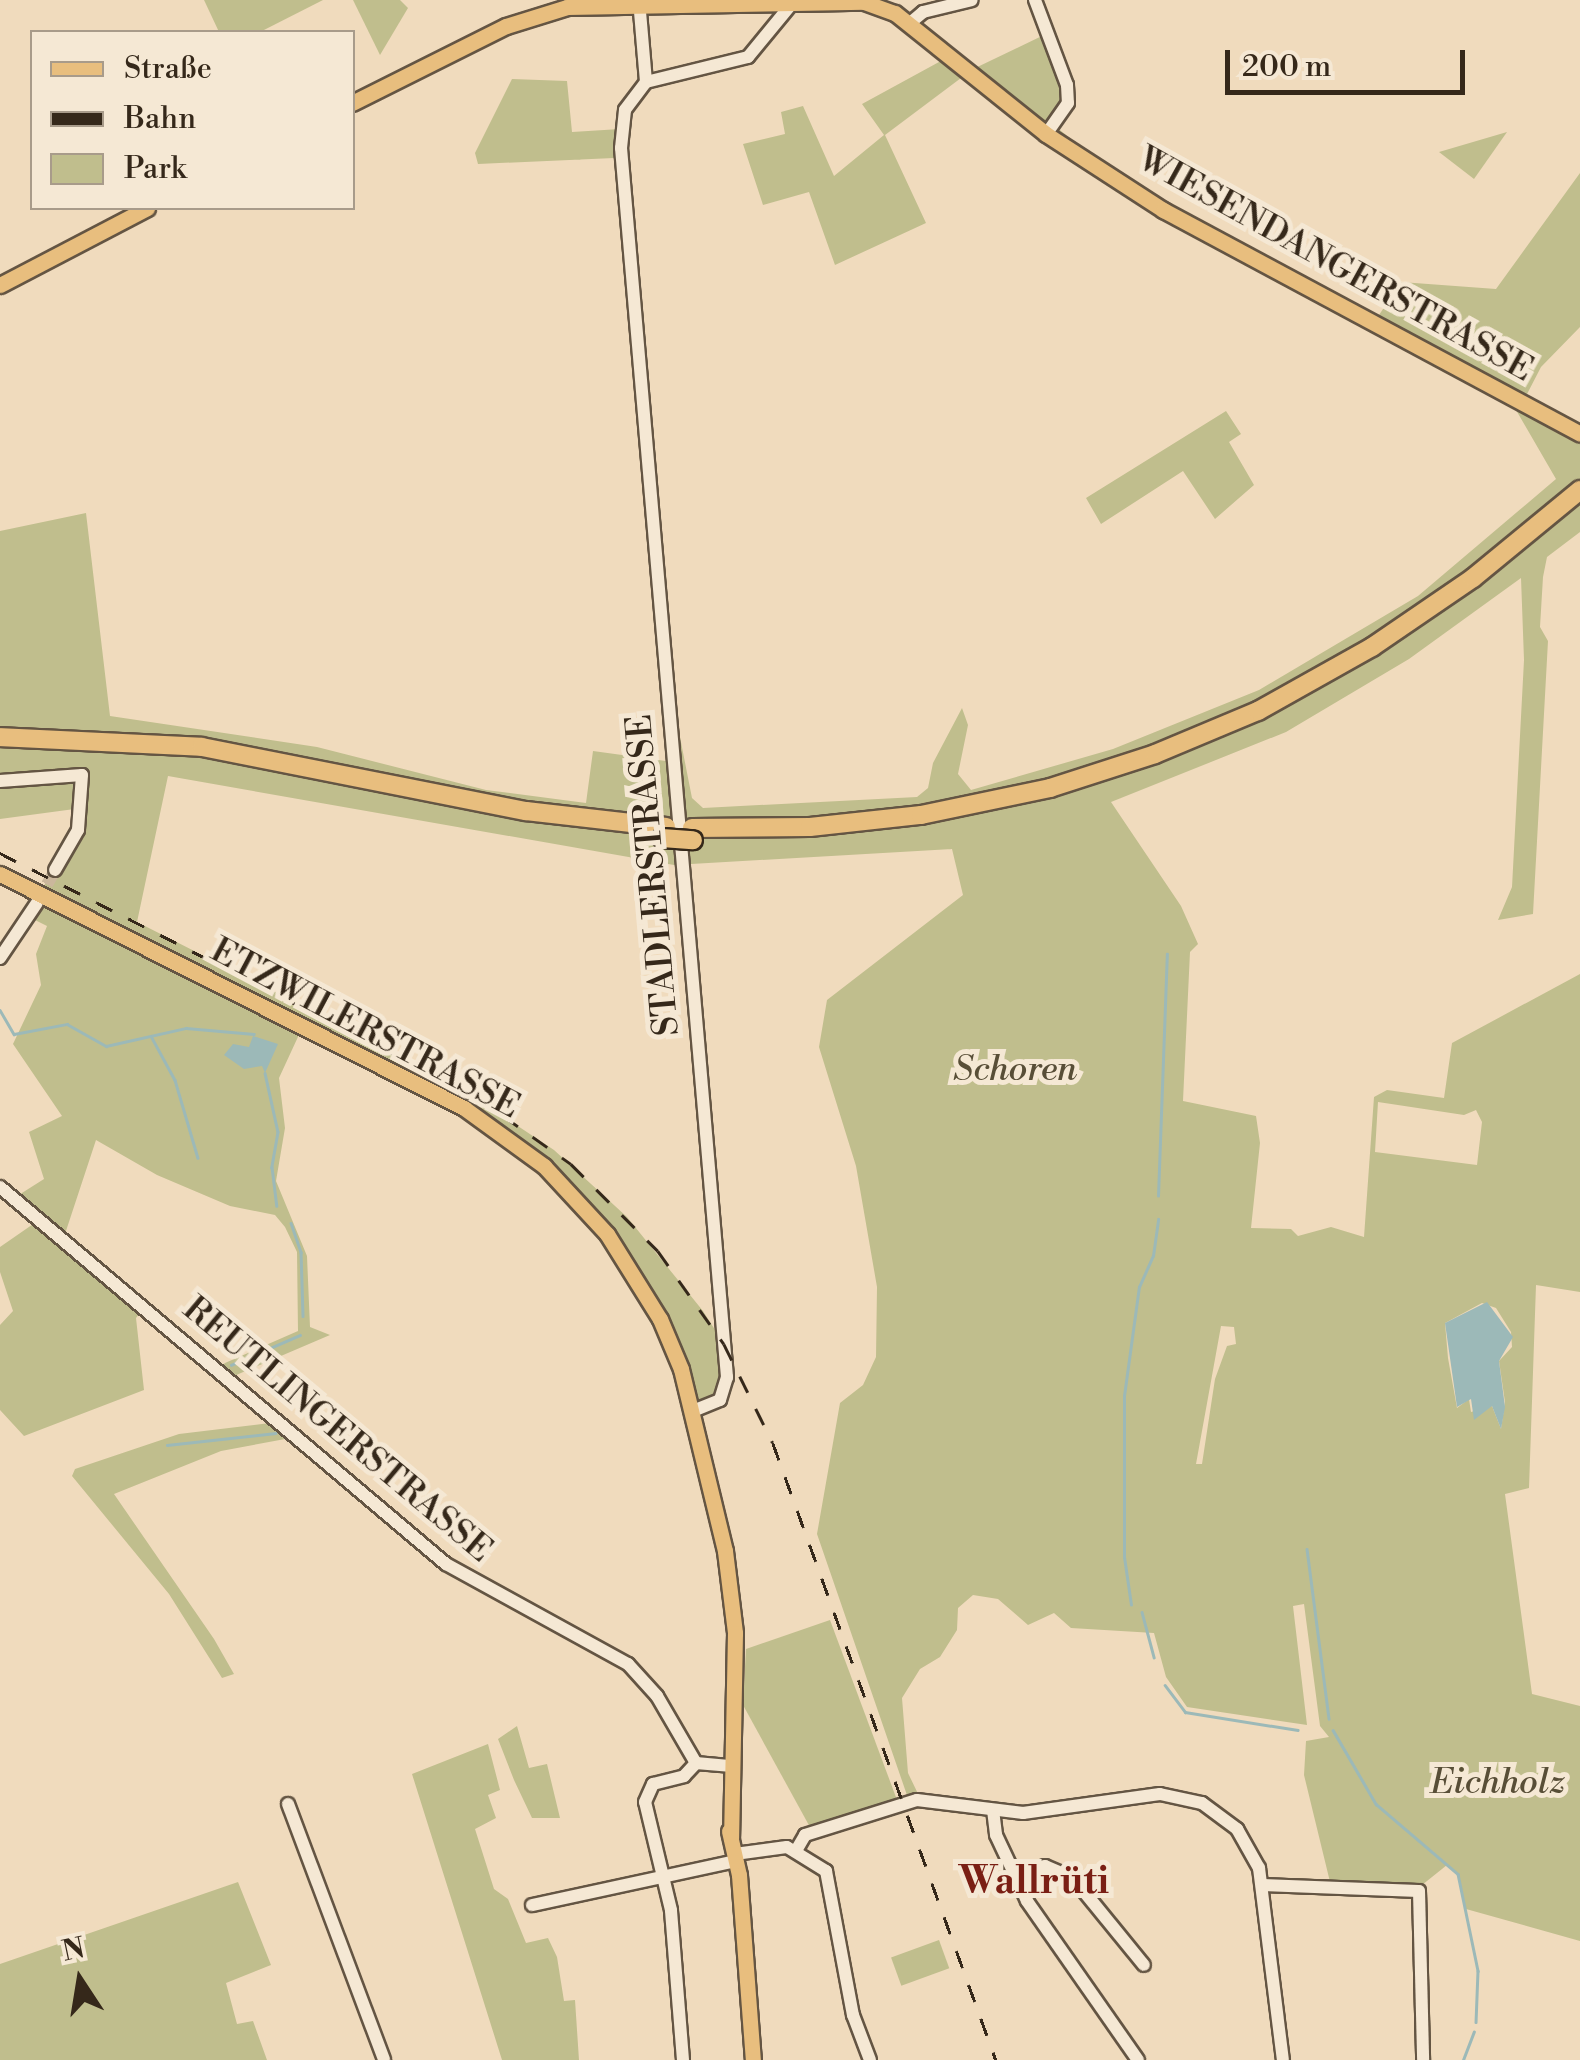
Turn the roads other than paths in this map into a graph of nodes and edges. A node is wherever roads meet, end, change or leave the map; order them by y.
1 (972, 0) edge
2 (1035, 0) edge
3 (639, 1) edge
4 (698, 1) edge
5 (794, 1) edge
6 (910, 23) junction
7 (646, 82) junction
8 (355, 102) edge
9 (1046, 134) junction
10 (143, 210) edge
11 (0, 285) edge
12 (1580, 434) edge
13 (1580, 490) edge
14 (1580, 505) edge
15 (0, 737) edge
16 (0, 748) edge
17 (0, 781) edge
18 (664, 833) junction
19 (693, 834) junction
20 (55, 870) tunnel mouth
21 (0, 874) edge
22 (37, 902) tunnel mouth
23 (0, 958) edge
24 (0, 1187) edge
25 (693, 1412) junction
26 (696, 1763) junction
27 (729, 1765) junction
28 (288, 1804) dead end
29 (992, 1810) junction
30 (798, 1849) junction
31 (736, 1858) junction
32 (1012, 1874) junction
33 (666, 1878) junction
34 (1262, 1885) junction
35 (532, 1905) dead end
36 (1144, 1965) dead end
37 (384, 2060) edge
38 (683, 2060) edge
39 (753, 2060) edge
40 (870, 2060) edge
41 (1138, 2060) edge
42 (1283, 2060) edge
43 (1423, 2060) edge

1 - 6 street
2 - 9 street
3 - 4 main road, WIESENDANGERSTRASSE
3 - 7 street
3 - 8 main road, WIESENDANGERSTRASSE
4 - 5 main road, WIESENDANGERSTRASSE
5 - 6 main road, WIESENDANGERSTRASSE
5 - 7 street
6 - 9 main road, WIESENDANGERSTRASSE
7 - 25 street, STADLERSTRASSE
9 - 12 main road, WIESENDANGERSTRASSE
10 - 11 main road
13 - 19 highway
14 - 19 highway
15 - 18 highway
16 - 18 highway
17 - 20 street
18 - 19 highway
21 - 25 main road, ETZWILERSTRASSE
22 - 23 street
24 - 26 street, REUTLINGERSTRASSE
25 - 27 main road
26 - 27 street
26 - 33 street
27 - 31 main road
28 - 37 street
29 - 30 street
29 - 32 street
29 - 34 street
30 - 31 street
30 - 40 street
31 - 33 street
31 - 39 main road
32 - 36 street
32 - 41 street
33 - 35 street
33 - 38 street
34 - 42 street
34 - 43 street

